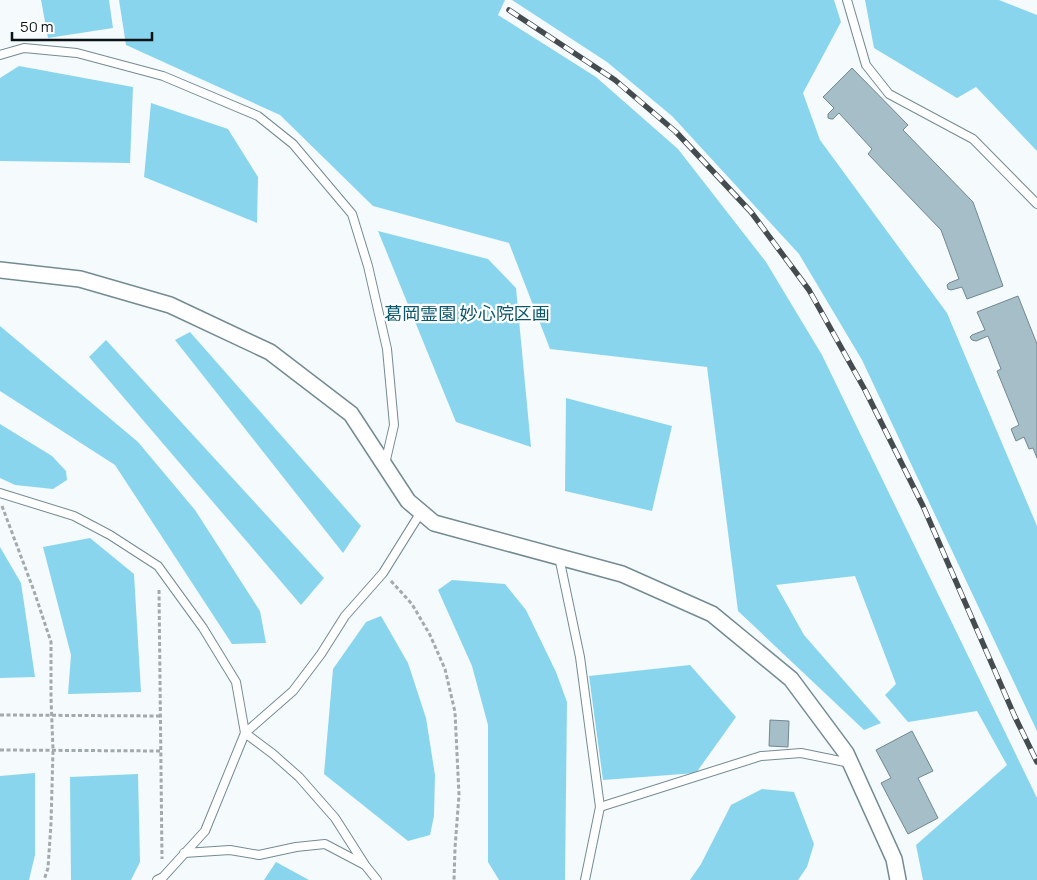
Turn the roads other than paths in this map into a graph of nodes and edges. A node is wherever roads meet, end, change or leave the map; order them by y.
1 (847, 0) edge
2 (0, 55) edge
3 (1037, 204) edge
4 (0, 270) edge
5 (385, 466) junction
6 (0, 493) edge
7 (421, 512) junction
8 (559, 558) junction
9 (245, 733) junction
10 (850, 763) junction
11 (600, 808) junction
12 (184, 853) junction
13 (365, 865) junction
14 (160, 878) edge
15 (377, 880) edge
16 (585, 880) edge
17 (898, 880) edge

1 - 3 lane
2 - 5 lane
4 - 5 street
5 - 7 street
6 - 9 lane
7 - 8 street
7 - 9 lane
8 - 10 street
8 - 11 lane
9 - 12 lane
9 - 13 lane
10 - 11 lane
10 - 17 street
11 - 16 lane
12 - 13 lane
12 - 14 lane
13 - 15 lane

